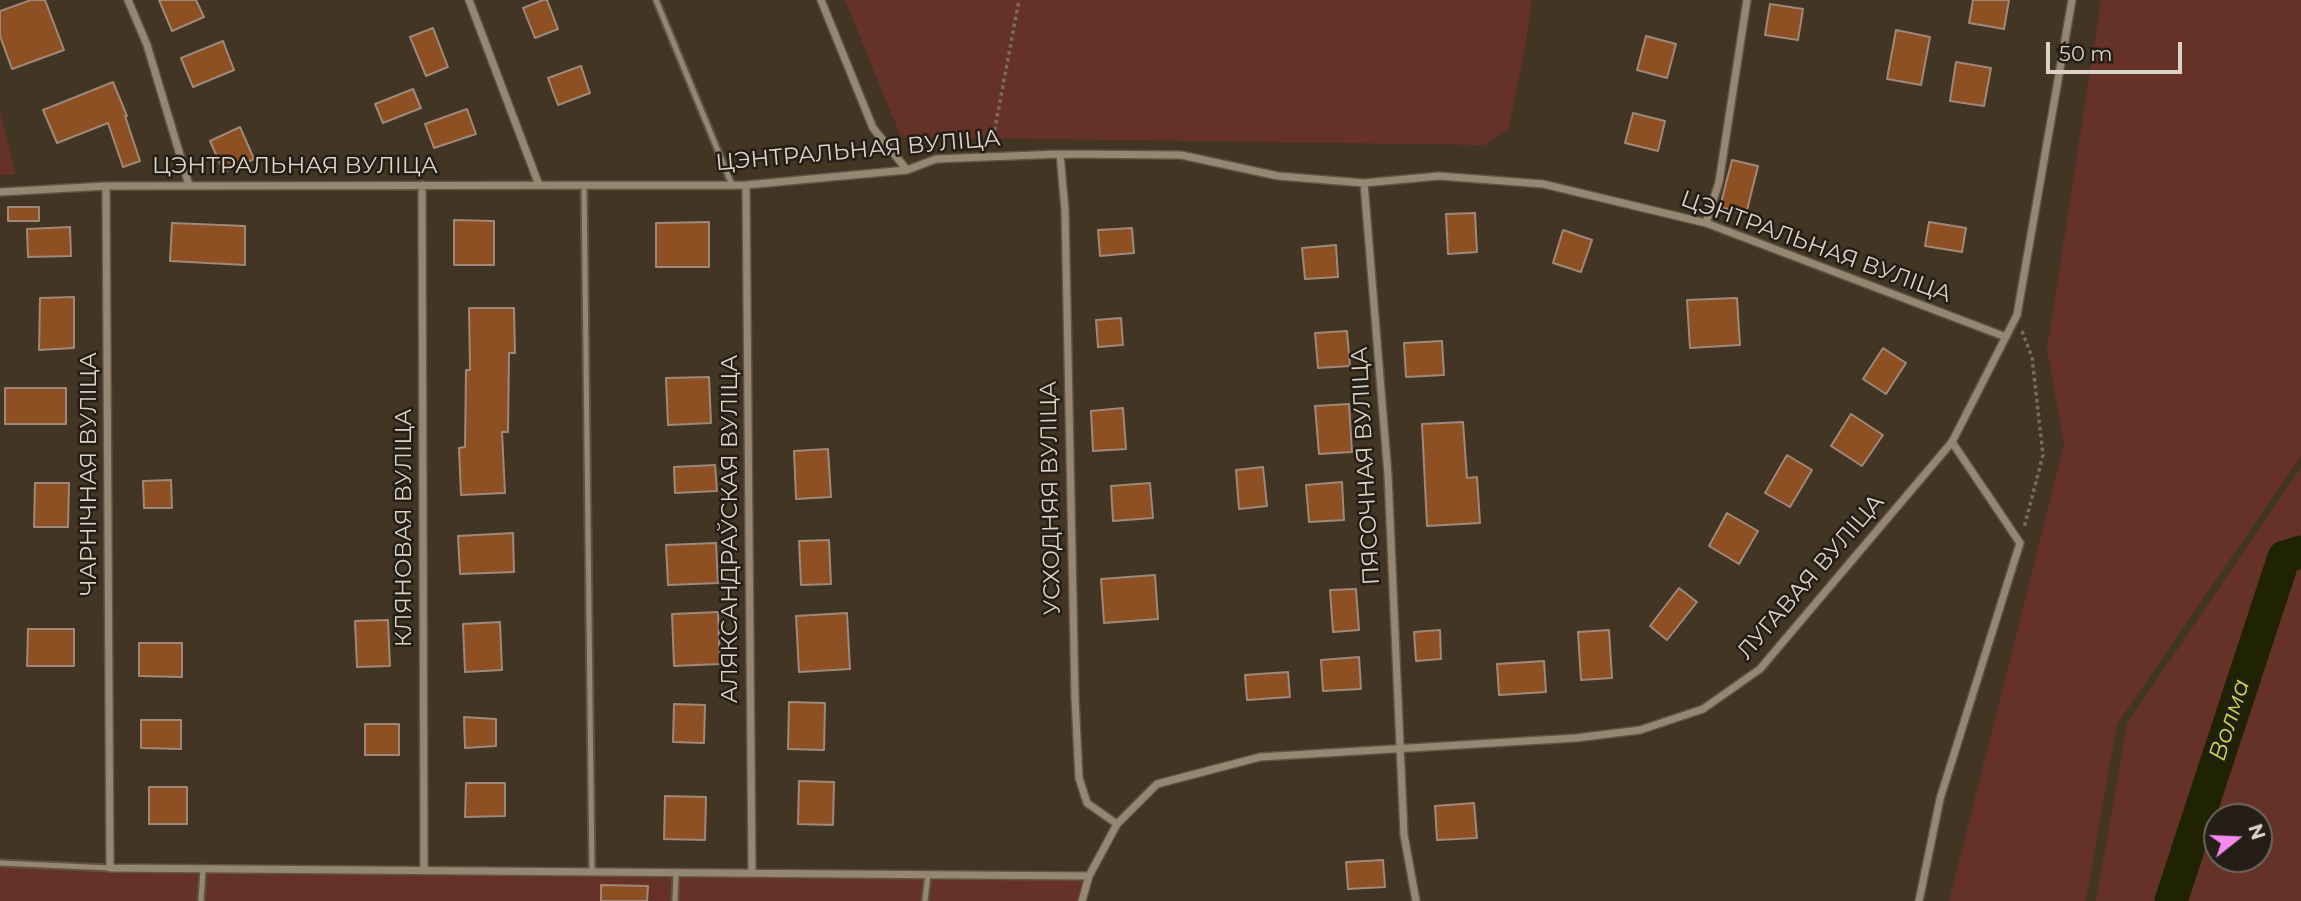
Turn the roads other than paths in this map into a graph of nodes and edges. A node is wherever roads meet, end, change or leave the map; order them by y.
1 (128, 0) edge
2 (469, 0) edge
3 (656, 0) edge
4 (821, 0) edge
5 (1747, 0) edge
6 (2072, 0) edge
7 (1060, 154) junction
8 (907, 170) junction
9 (1364, 183) junction
10 (422, 185) junction
11 (539, 185) junction
12 (584, 185) junction
13 (732, 185) junction
14 (746, 185) junction
15 (106, 186) junction
16 (188, 186) junction
17 (0, 192) edge
18 (1706, 223) junction
19 (2006, 337) junction
20 (1952, 442) junction
21 (1400, 747) junction
22 (1117, 824) junction
23 (0, 863) edge
24 (110, 868) junction
25 (203, 869) junction
26 (425, 870) junction
27 (592, 872) junction
28 (676, 872) junction
29 (752, 873) junction
30 (928, 874) junction
31 (1089, 876) junction
32 (201, 901) edge
33 (675, 901) edge
34 (925, 901) edge
35 (1082, 901) edge
36 (1416, 901) edge
37 (1919, 901) edge

1 - 16 street
2 - 11 street
3 - 13 lane
4 - 8 street
5 - 18 street
6 - 19 street, ЛУГАВАЯ ВУЛІЦА
7 - 8 street, ЦЭНТРАЛЬНАЯ ВУЛІЦА
7 - 9 street, ЦЭНТРАЛЬНАЯ ВУЛІЦА
7 - 22 street, УСХОДНЯЯ ВУЛІЦА
8 - 14 street, ЦЭНТРАЛЬНАЯ ВУЛІЦА
9 - 18 street, ЦЭНТРАЛЬНАЯ ВУЛІЦА
9 - 21 street, ПЯСОЧНАЯ ВУЛІЦА
10 - 11 street, ЦЭНТРАЛЬНАЯ ВУЛІЦА
10 - 16 street, ЦЭНТРАЛЬНАЯ ВУЛІЦА
10 - 26 street, КЛЯНОВАЯ ВУЛІЦА
11 - 12 street, ЦЭНТРАЛЬНАЯ ВУЛІЦА
12 - 13 street, ЦЭНТРАЛЬНАЯ ВУЛІЦА
12 - 27 lane
13 - 14 street, ЦЭНТРАЛЬНАЯ ВУЛІЦА
14 - 29 street, АЛЯКСАНДРАЎСКАЯ ВУЛІЦА
15 - 16 street, ЦЭНТРАЛЬНАЯ ВУЛІЦА
15 - 17 street
15 - 24 street, ЧАРНІЧНАЯ ВУЛІЦА
18 - 19 street, ЦЭНТРАЛЬНАЯ ВУЛІЦА
19 - 20 street, ЛУГАВАЯ ВУЛІЦА
20 - 21 street, ЛУГАВАЯ ВУЛІЦА
20 - 37 street
21 - 22 street, ЛУГАВАЯ ВУЛІЦА
21 - 36 street, ПЯСОЧНАЯ ВУЛІЦА
22 - 31 street, ЛУГАВАЯ ВУЛІЦА
23 - 24 lane
24 - 25 street
25 - 26 street
25 - 32 lane
26 - 27 street
27 - 28 street
28 - 29 street
28 - 33 lane
29 - 30 street
30 - 31 street
30 - 34 lane
31 - 35 street, ЛУГАВАЯ ВУЛІЦА

